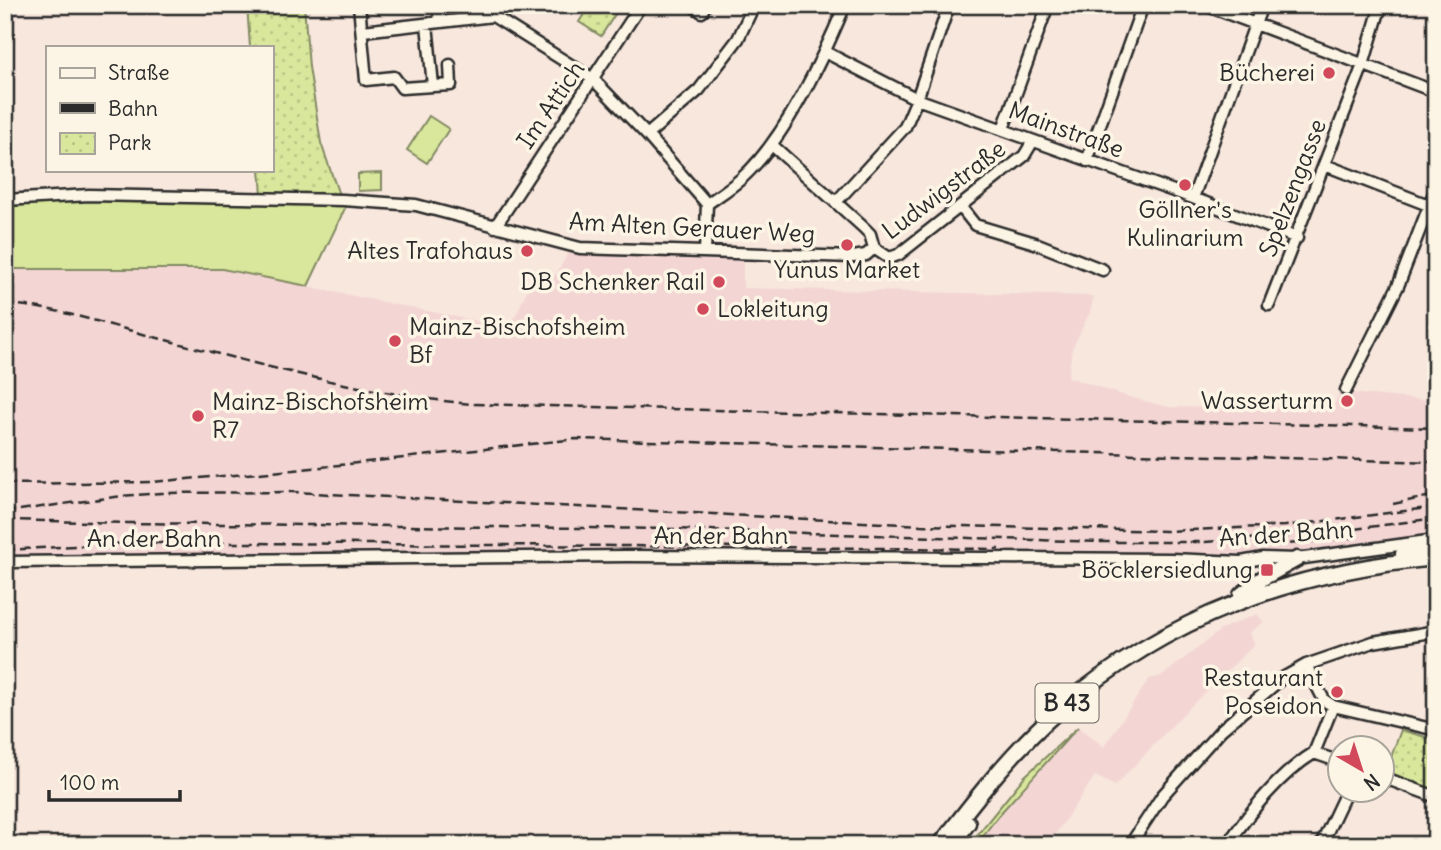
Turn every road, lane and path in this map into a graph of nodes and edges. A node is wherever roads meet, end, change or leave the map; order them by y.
1 (359, 5) edge
2 (438, 5) edge
3 (641, 5) edge
4 (692, 5) edge
5 (705, 5) edge
6 (754, 5) edge
7 (845, 5) edge
8 (949, 5) edge
9 (1048, 5) edge
10 (1143, 5) edge
11 (1205, 5) edge
12 (1262, 5) edge
13 (1381, 5) edge
14 (440, 22) junction
15 (427, 24) junction
16 (1255, 24) junction
17 (363, 30) junction
18 (825, 52) junction
19 (450, 65) dead end
20 (1363, 65) junction
21 (593, 79) junction
22 (433, 86) junction
23 (1436, 92) edge
24 (917, 99) junction
25 (1003, 130) junction
26 (647, 135) junction
27 (1032, 141) junction
28 (772, 145) junction
29 (1087, 161) junction
30 (1325, 165) junction
31 (1436, 188) edge
32 (1193, 198) junction
33 (5, 200) edge
34 (837, 201) junction
35 (706, 204) junction
36 (960, 206) junction
37 (1432, 206) edge
38 (495, 227) junction
39 (1297, 238) junction
40 (874, 248) junction
41 (705, 252) junction
42 (1103, 270) dead end
43 (1269, 306) dead end
44 (1346, 390) dead end
45 (1436, 543) edge
46 (1436, 558) edge
47 (1297, 559) junction
48 (5, 562) edge
49 (1371, 566) junction
50 (1436, 566) edge
51 (1229, 605) junction
52 (1436, 631) edge
53 (1306, 666) junction
54 (1333, 706) junction
55 (1436, 730) edge
56 (1314, 753) junction
57 (1326, 757) edge
58 (1396, 782) edge
59 (1436, 797) edge
60 (1340, 804) edge
61 (940, 845) edge
62 (953, 845) edge
63 (1130, 845) edge
64 (1227, 845) edge
65 (1321, 845) edge

1 - 17 street
2 - 14 street
3 - 21 street, Im Attich
4 - 5 street
6 - 26 street
7 - 18 street
8 - 24 street
9 - 25 street
10 - 29 street
11 - 16 street
12 - 16 street
13 - 20 street, Spelzengasse
14 - 15 street
14 - 21 street
15 - 17 street
15 - 22 street
16 - 20 street
16 - 32 street
17 - 22 street
18 - 24 street, Mainstraße
18 - 28 street
19 - 22 street
20 - 23 street
20 - 30 street, Spelzengasse
21 - 26 street
21 - 38 street, Im Attich
24 - 25 street, Mainstraße
24 - 34 street
25 - 27 street, Mainstraße
26 - 35 street
27 - 29 street, Mainstraße
27 - 36 street, Ludwigstraße
28 - 34 street
28 - 35 street
29 - 32 street, Mainstraße
30 - 37 street
30 - 39 street, Spelzengasse
31 - 37 street
32 - 39 street, Mainstraße
33 - 38 street, Am Alten Gerauer Weg
34 - 40 street
35 - 41 street
36 - 40 street, Ludwigstraße
36 - 42 street
37 - 44 street
38 - 41 street, Am Alten Gerauer Weg
39 - 43 street, Spelzengasse
40 - 41 street, Am Alten Gerauer Weg
45 - 47 street, An der Bahn
45 - 49 highway
46 - 49 highway, B 43
47 - 48 street, An der Bahn
47 - 51 highway
49 - 51 highway, B 43
50 - 62 highway, B 43
51 - 61 highway, B 43
52 - 53 street
53 - 54 street
53 - 63 street
54 - 55 street
54 - 56 street
56 - 57 street
56 - 64 street
58 - 59 street
60 - 65 street

